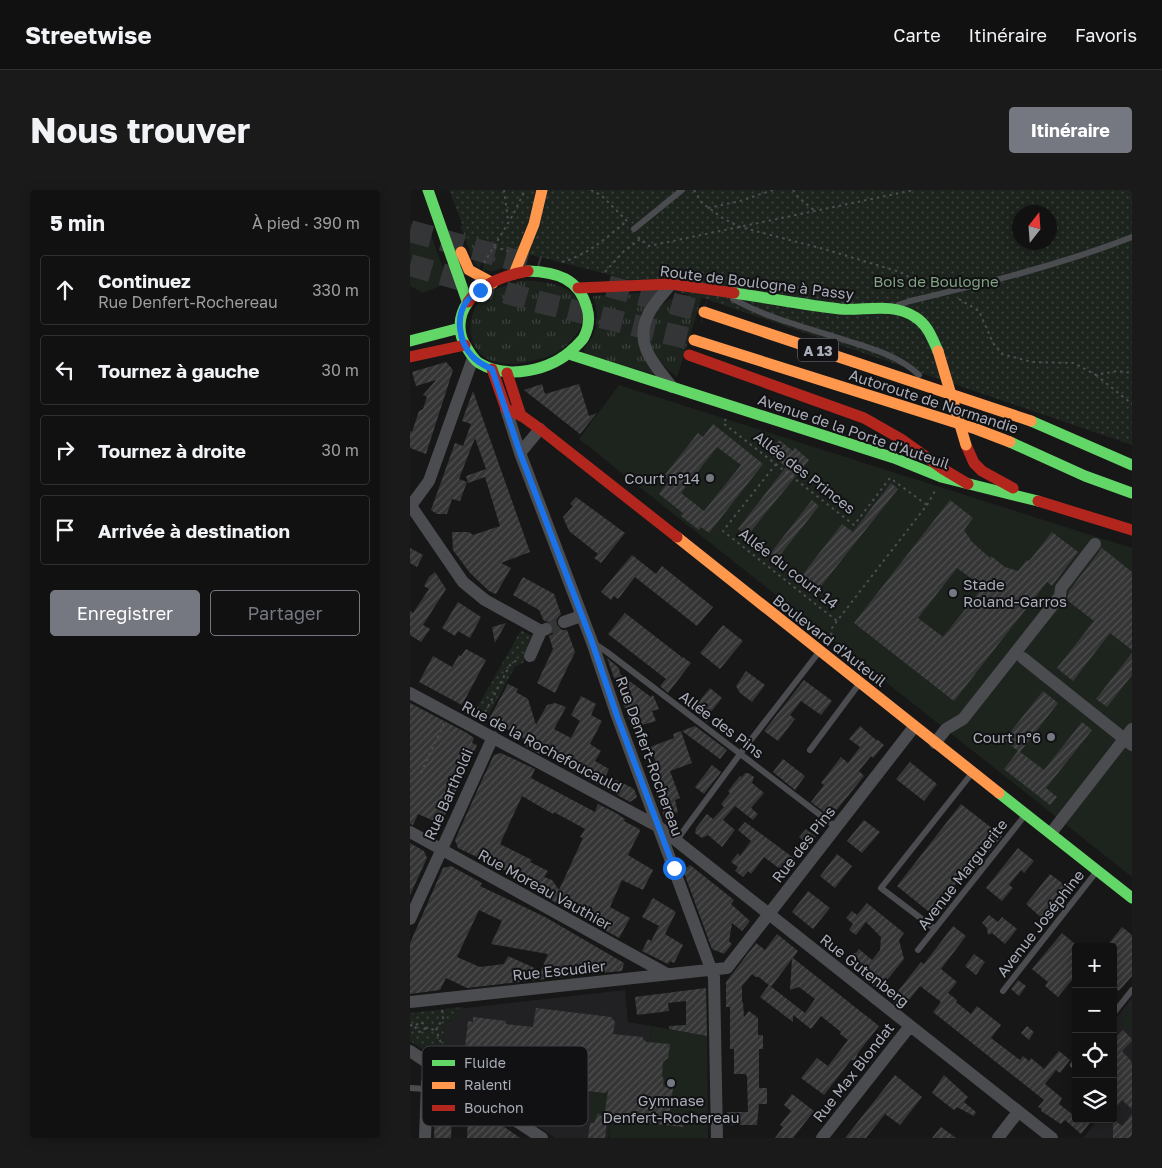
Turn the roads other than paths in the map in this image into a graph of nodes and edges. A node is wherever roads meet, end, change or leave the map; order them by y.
1 (428, 190) edge
2 (438, 190) edge
3 (542, 190) edge
4 (682, 190) edge
5 (534, 224) junction
6 (634, 229) road end
7 (1132, 237) edge
8 (536, 248) dead end
9 (514, 274) junction
10 (492, 283) junction
11 (671, 284) junction
12 (578, 288) junction
13 (718, 290) junction
14 (467, 301) junction
15 (892, 307) junction
16 (704, 312) tunnel mouth
17 (460, 328) junction
18 (694, 340) tunnel mouth
19 (410, 342) edge
20 (465, 345) junction
21 (570, 354) junction
22 (689, 356) dead end
23 (410, 357) edge
24 (473, 358) junction
25 (492, 369) junction
26 (507, 373) junction
27 (672, 387) junction
28 (933, 388) junction
29 (506, 409) junction
30 (522, 416) junction
31 (540, 429) junction
32 (520, 453) junction
33 (1132, 465) edge
34 (968, 484) junction
35 (1132, 493) edge
36 (1045, 503) junction
37 (410, 507) edge
38 (1132, 530) edge
39 (1095, 544) dead end
40 (582, 616) junction
41 (564, 622) tunnel mouth
42 (592, 642) junction
43 (820, 651) junction
44 (530, 656) road end
45 (1023, 658) dead end
46 (860, 683) junction
47 (410, 693) edge
48 (914, 727) junction
49 (493, 738) junction
50 (1129, 738) edge
51 (935, 743) junction
52 (810, 750) dead end
53 (740, 754) junction
54 (973, 772) junction
55 (1026, 814) junction
56 (836, 827) junction
57 (659, 828) junction
58 (410, 832) edge
59 (1050, 833) junction
60 (675, 842) junction
61 (441, 849) junction
62 (1097, 870) junction
63 (1132, 898) edge
64 (768, 915) junction
65 (410, 919) edge
66 (935, 929) junction
67 (918, 950) dead end
68 (633, 956) junction
69 (711, 970) junction
70 (667, 974) junction
71 (632, 978) junction
72 (1132, 990) edge
73 (1003, 991) dead end
74 (410, 1002) edge
75 (1117, 1009) edge
76 (910, 1026) junction
77 (410, 1050) edge
78 (422, 1056) edge
79 (1018, 1112) junction
80 (525, 1126) edge
81 (542, 1138) edge
82 (717, 1138) edge
83 (822, 1138) edge
84 (998, 1138) edge
85 (1052, 1138) edge

1 - 14 main road
2 - 10 main road
3 - 5 main road
4 - 6 lane
5 - 8 main road
5 - 9 main road
7 - 15 lane, Route de Boulogne à Passy
9 - 10 main road
9 - 12 main road
10 - 14 main road
11 - 12 main road, Route de Boulogne à Passy
11 - 13 main road, Route de Boulogne à Passy
11 - 27 street
12 - 21 main road
13 - 15 main road, Route de Boulogne à Passy
13 - 28 lane
14 - 17 main road
15 - 36 main road, bridge
16 - 28 main road, Autoroute de Normandie / A 13
17 - 19 main road
17 - 20 main road
18 - 35 main road, Autoroute de Normandie / A 13
20 - 23 main road
20 - 24 main road
21 - 26 main road
21 - 27 main road, Avenue de la Porte d'Auteuil
22 - 34 main road
24 - 25 main road
24 - 37 street
25 - 26 main road
25 - 29 main road, Rue Denfert-Rochereau
26 - 30 main road
27 - 34 main road, Avenue de la Porte d'Auteuil
28 - 33 main road, Autoroute de Normandie / A 13
29 - 30 main road, Boulevard d'Auteuil
29 - 32 street, Rue Denfert-Rochereau
30 - 31 main road, Boulevard d'Auteuil
31 - 32 street
31 - 43 main road, Boulevard d'Auteuil
32 - 40 street, Rue Denfert-Rochereau
34 - 36 main road, Avenue de la Porte d'Auteuil
36 - 38 main road, Avenue de la Porte d'Auteuil
37 - 44 street
39 - 51 street
40 - 41 street
40 - 42 street, Rue Denfert-Rochereau
42 - 53 lane, Allée des Pins
42 - 57 street, Rue Denfert-Rochereau
43 - 46 main road, Boulevard d'Auteuil
43 - 53 lane
45 - 50 street
46 - 48 main road, Boulevard d'Auteuil
46 - 52 lane
47 - 49 street, Rue de la Rochefoucauld
48 - 51 main road, Boulevard d'Auteuil
48 - 56 street, Rue des Pins
49 - 57 street, Rue de la Rochefoucauld
49 - 61 street, Rue Bartholdi
50 - 59 street
51 - 54 main road, Boulevard d'Auteuil
53 - 56 lane, Allée des Pins
53 - 60 lane
54 - 55 main road, Boulevard d'Auteuil
54 - 66 lane
55 - 59 main road, Boulevard d'Auteuil
55 - 66 lane, Avenue Marguerite
56 - 64 street, Rue des Pins
57 - 60 street, Rue Gutenberg
57 - 69 street, Rue Denfert-Rochereau
58 - 61 street, Rue Moreau Vauthier
59 - 62 main road, Boulevard d'Auteuil
60 - 64 street, Rue Gutenberg
61 - 65 street, Rue Bartholdi
61 - 68 street, Rue Moreau Vauthier
62 - 63 main road, Boulevard d'Auteuil
62 - 73 lane, Avenue Joséphine
64 - 69 street, Rue des Pins
64 - 76 street, Rue Gutenberg
66 - 67 lane, Avenue Marguerite
68 - 70 street, Rue Moreau Vauthier
68 - 71 street
69 - 70 street, Rue Escudier
69 - 82 street, Rue Denfert-Rochereau
70 - 71 street, Rue Escudier
71 - 74 street, Rue Escudier
72 - 75 lane
76 - 79 street, Rue Gutenberg
76 - 83 street, Rue Max Blondat
77 - 78 street
79 - 84 street
79 - 85 street, Rue Gutenberg
80 - 81 street

